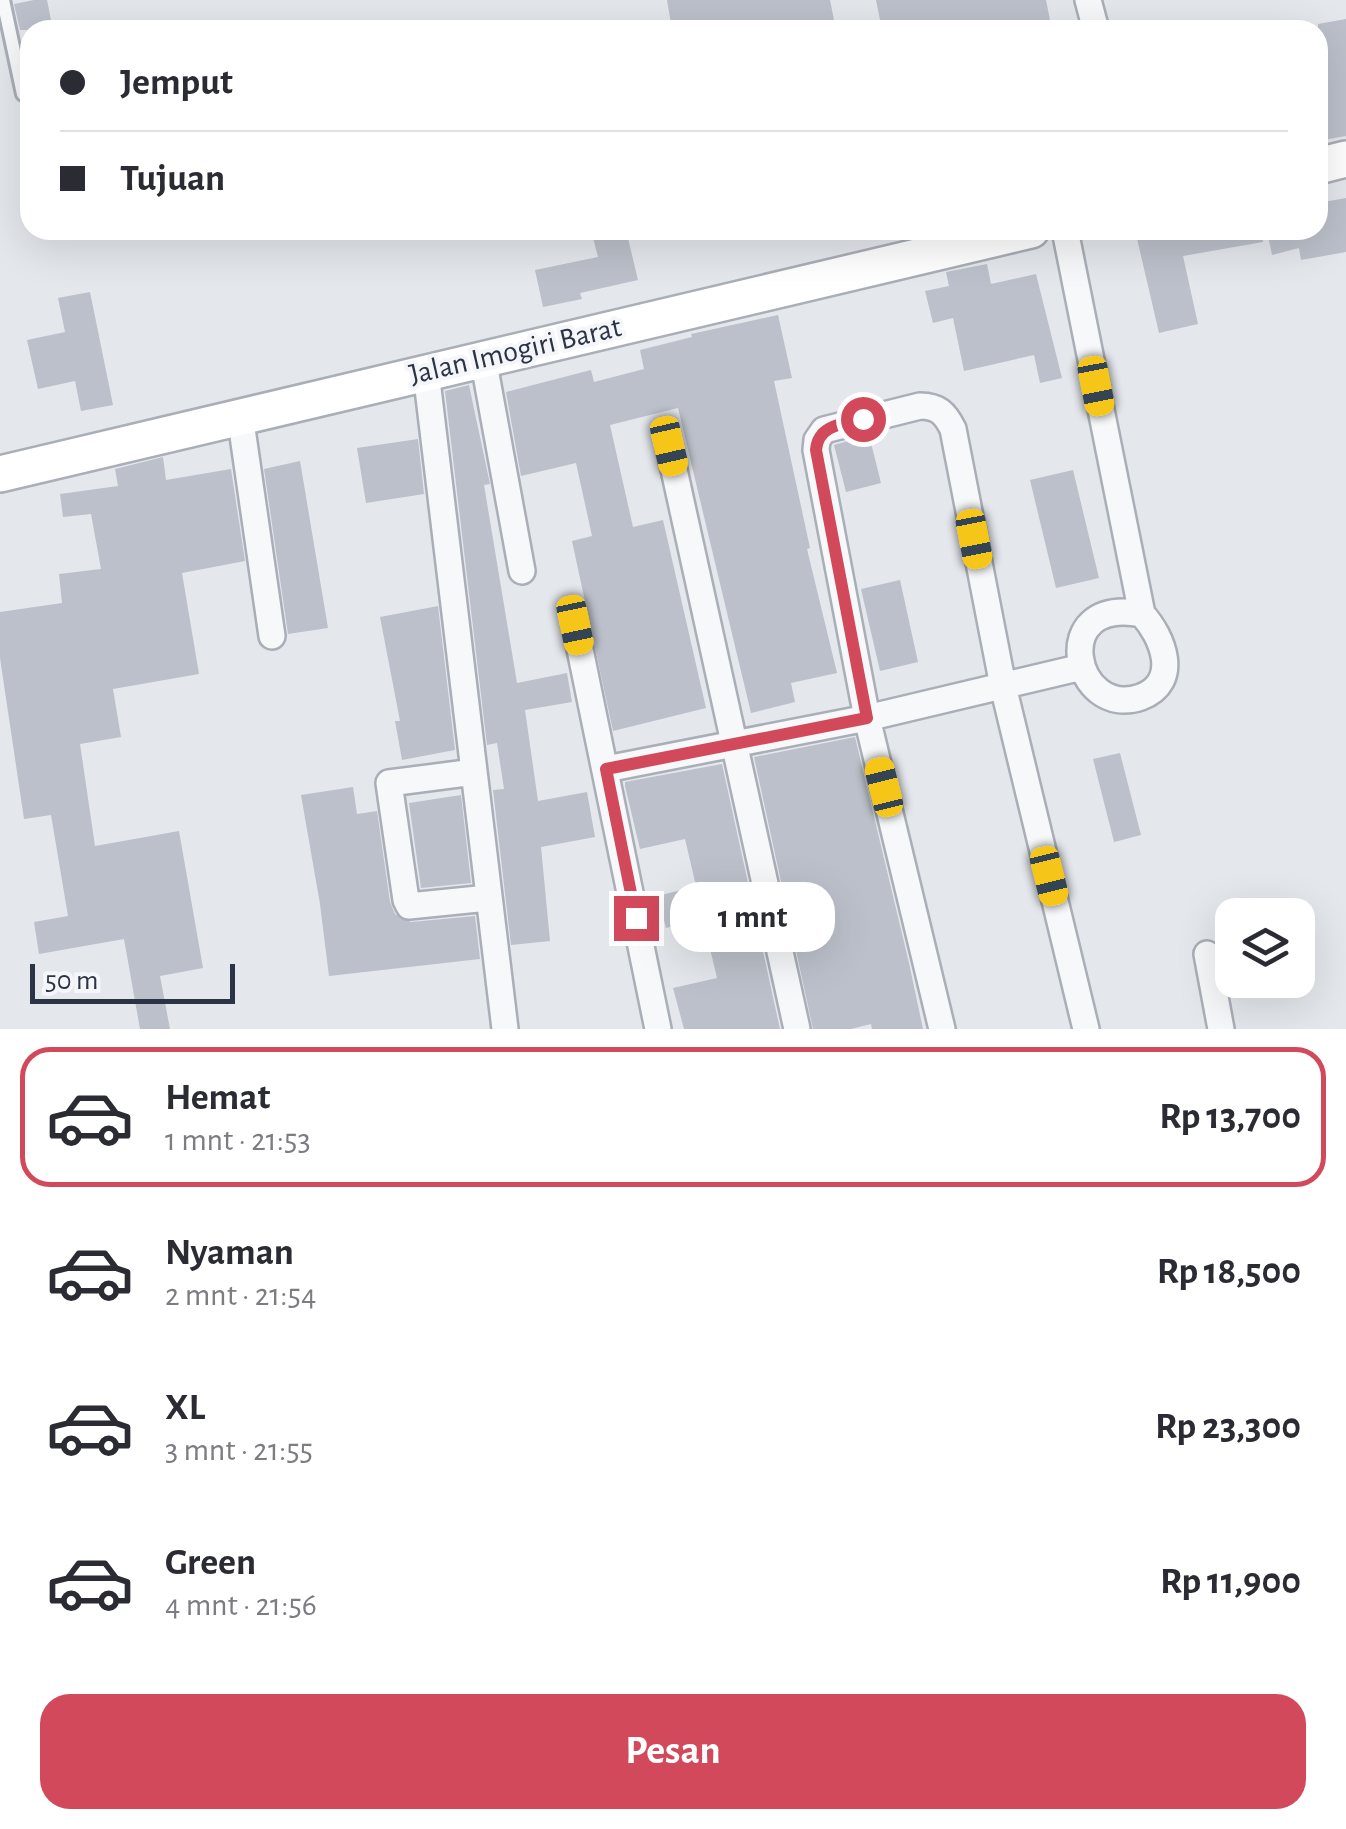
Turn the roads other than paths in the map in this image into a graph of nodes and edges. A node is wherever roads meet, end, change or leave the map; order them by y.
1 (3, 0) edge
2 (20, 84) edge
3 (989, 240) edge
4 (1067, 240) edge
5 (483, 358) junction
6 (426, 372) junction
7 (240, 415) junction
8 (669, 446) dead end
9 (0, 474) edge
10 (522, 572) dead end
11 (1142, 614) junction
12 (575, 625) dead end
13 (272, 636) dead end
14 (1082, 667) junction
15 (1002, 686) junction
16 (867, 718) junction
17 (735, 743) junction
18 (606, 769) junction
19 (474, 772) junction
20 (488, 898) junction
21 (1206, 954) dead end
22 (506, 1029) edge
23 (658, 1029) edge
24 (797, 1029) edge
25 (942, 1029) edge
26 (1086, 1029) edge
27 (1221, 1029) edge

1 - 2 lane
3 - 5 main road, Jalan Imogiri Barat
4 - 11 street
5 - 6 main road, Jalan Imogiri Barat
5 - 10 street
6 - 7 main road, Jalan Imogiri Barat
6 - 19 street
7 - 9 main road, Jalan Imogiri Barat
7 - 13 street
8 - 17 street
11 - 14 street
11 - 14 street
12 - 18 street
14 - 15 street
15 - 16 street
15 - 16 street
15 - 26 street
16 - 17 street
16 - 25 street
17 - 18 street
17 - 24 street
18 - 23 street
19 - 20 street
19 - 20 street
20 - 22 street
21 - 27 street

